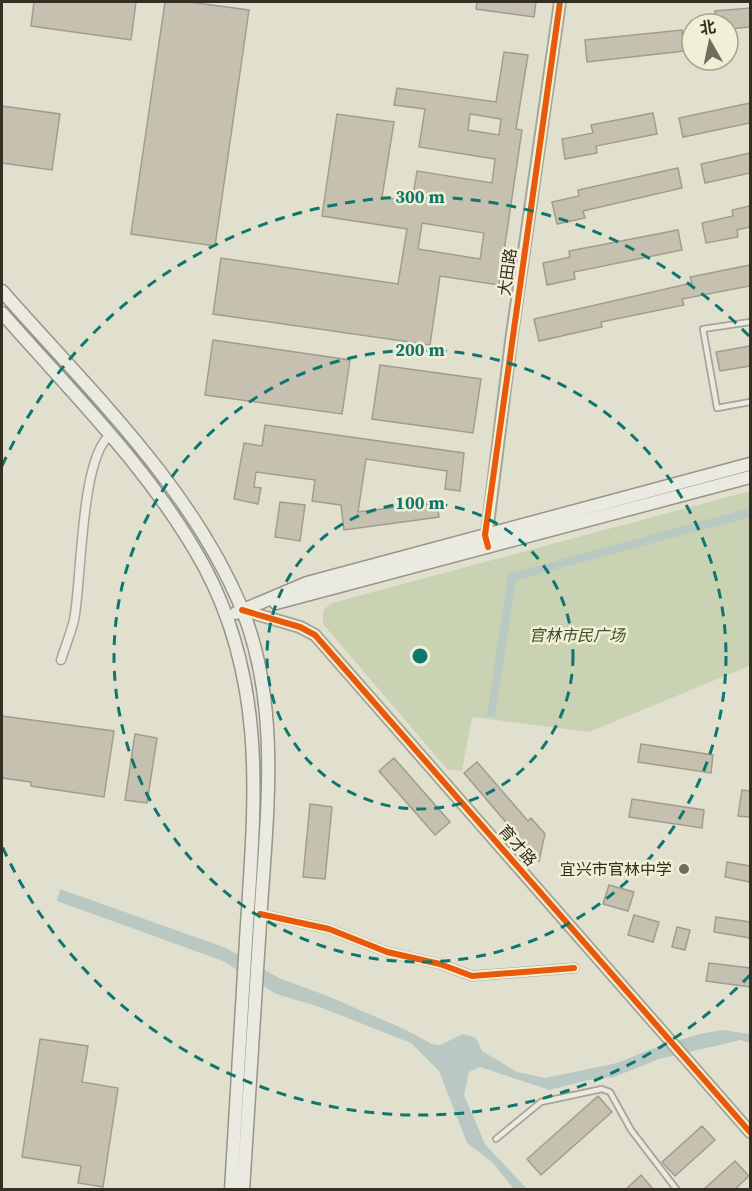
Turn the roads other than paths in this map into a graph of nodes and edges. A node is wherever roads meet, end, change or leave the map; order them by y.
1 (560, 2) edge
2 (2, 291) edge
3 (2, 313) edge
4 (750, 321) edge
5 (750, 402) edge
6 (110, 435) junction
7 (750, 464) edge
8 (750, 477) edge
9 (486, 541) junction
10 (242, 610) junction
11 (226, 617) junction
12 (61, 660) dead end
13 (260, 914) junction
14 (574, 968) dead end
15 (750, 1132) edge
16 (496, 1139) dead end
17 (231, 1190) edge
18 (243, 1190) edge
19 (677, 1190) edge

1 - 9 street, 大田路
2 - 10 main road
3 - 6 main road
4 - 5 lane
6 - 11 main road
6 - 12 street
7 - 9 main road
8 - 9 main road
9 - 10 main road
10 - 11 main road
10 - 13 main road
10 - 15 street, 育才路
11 - 17 main road
13 - 14 street
13 - 18 main road
16 - 19 lane

